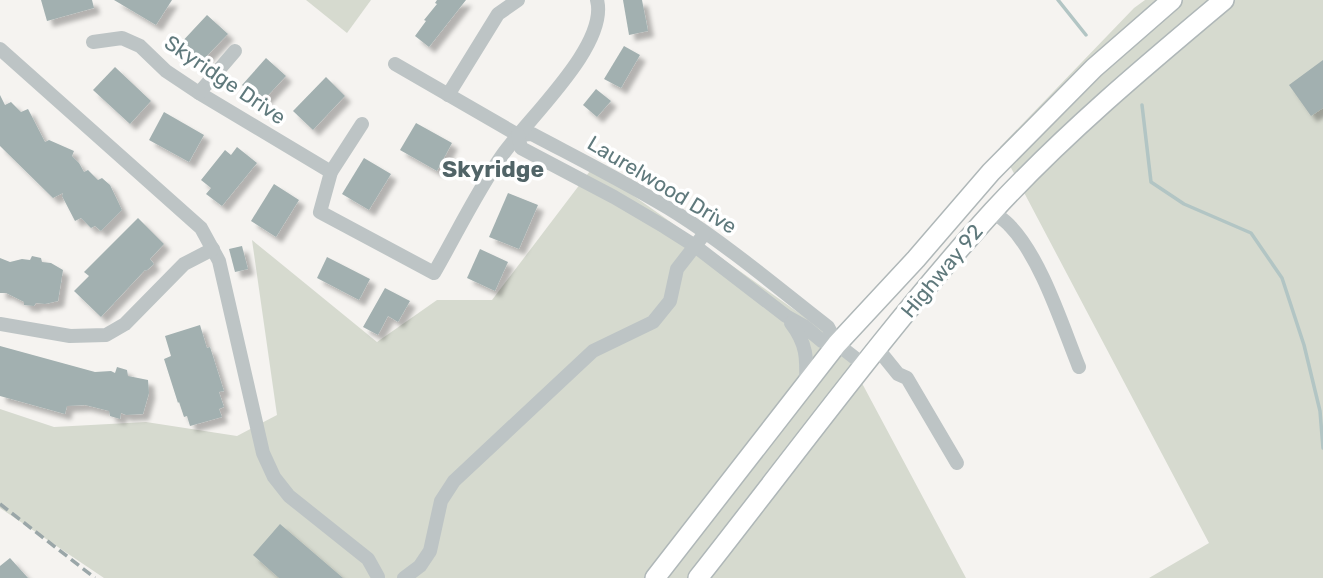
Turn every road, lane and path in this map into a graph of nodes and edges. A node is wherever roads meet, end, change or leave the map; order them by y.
1 (518, 0) edge
2 (597, 0) edge
3 (1172, 0) edge
4 (1224, 0) edge
5 (93, 42) dead end
6 (0, 49) edge
7 (235, 51) dead end
8 (395, 64) dead end
9 (199, 93) junction
10 (448, 95) junction
11 (362, 124) dead end
12 (518, 135) junction
13 (331, 172) junction
14 (993, 212) junction
15 (705, 233) junction
16 (695, 246) junction
17 (213, 249) junction
18 (786, 316) junction
19 (0, 324) edge
20 (837, 344) junction
21 (877, 348) junction
22 (864, 365) junction
23 (1079, 367) dead end
24 (806, 384) junction
25 (957, 463) dead end
26 (377, 578) edge
27 (396, 578) edge
28 (404, 578) edge
29 (655, 578) edge
30 (698, 578) edge

1 - 10 street
2 - 12 street
3 - 20 main road, Highway 92
4 - 14 main road, Highway 92
5 - 9 street, Skyridge Drive
6 - 17 street
7 - 9 street
8 - 10 street, Laurelwood Drive
9 - 13 street, Skyridge Drive
10 - 12 street, Laurelwood Drive
11 - 13 street
12 - 13 street
12 - 15 street, Laurelwood Drive
12 - 16 street, Laurelwood Drive
14 - 21 main road, Highway 92
14 - 23 street
15 - 16 street
15 - 20 street, Laurelwood Drive
16 - 18 street, Laurelwood Drive
16 - 28 street
17 - 19 street
17 - 26 street
18 - 20 street, Laurelwood Drive
18 - 24 street, Laurelwood Drive
20 - 22 street, Laurelwood Drive
20 - 24 main road, Highway 92
21 - 22 main road, Highway 92
21 - 25 street
22 - 30 main road, Highway 92
24 - 29 main road, Highway 92
26 - 27 street

